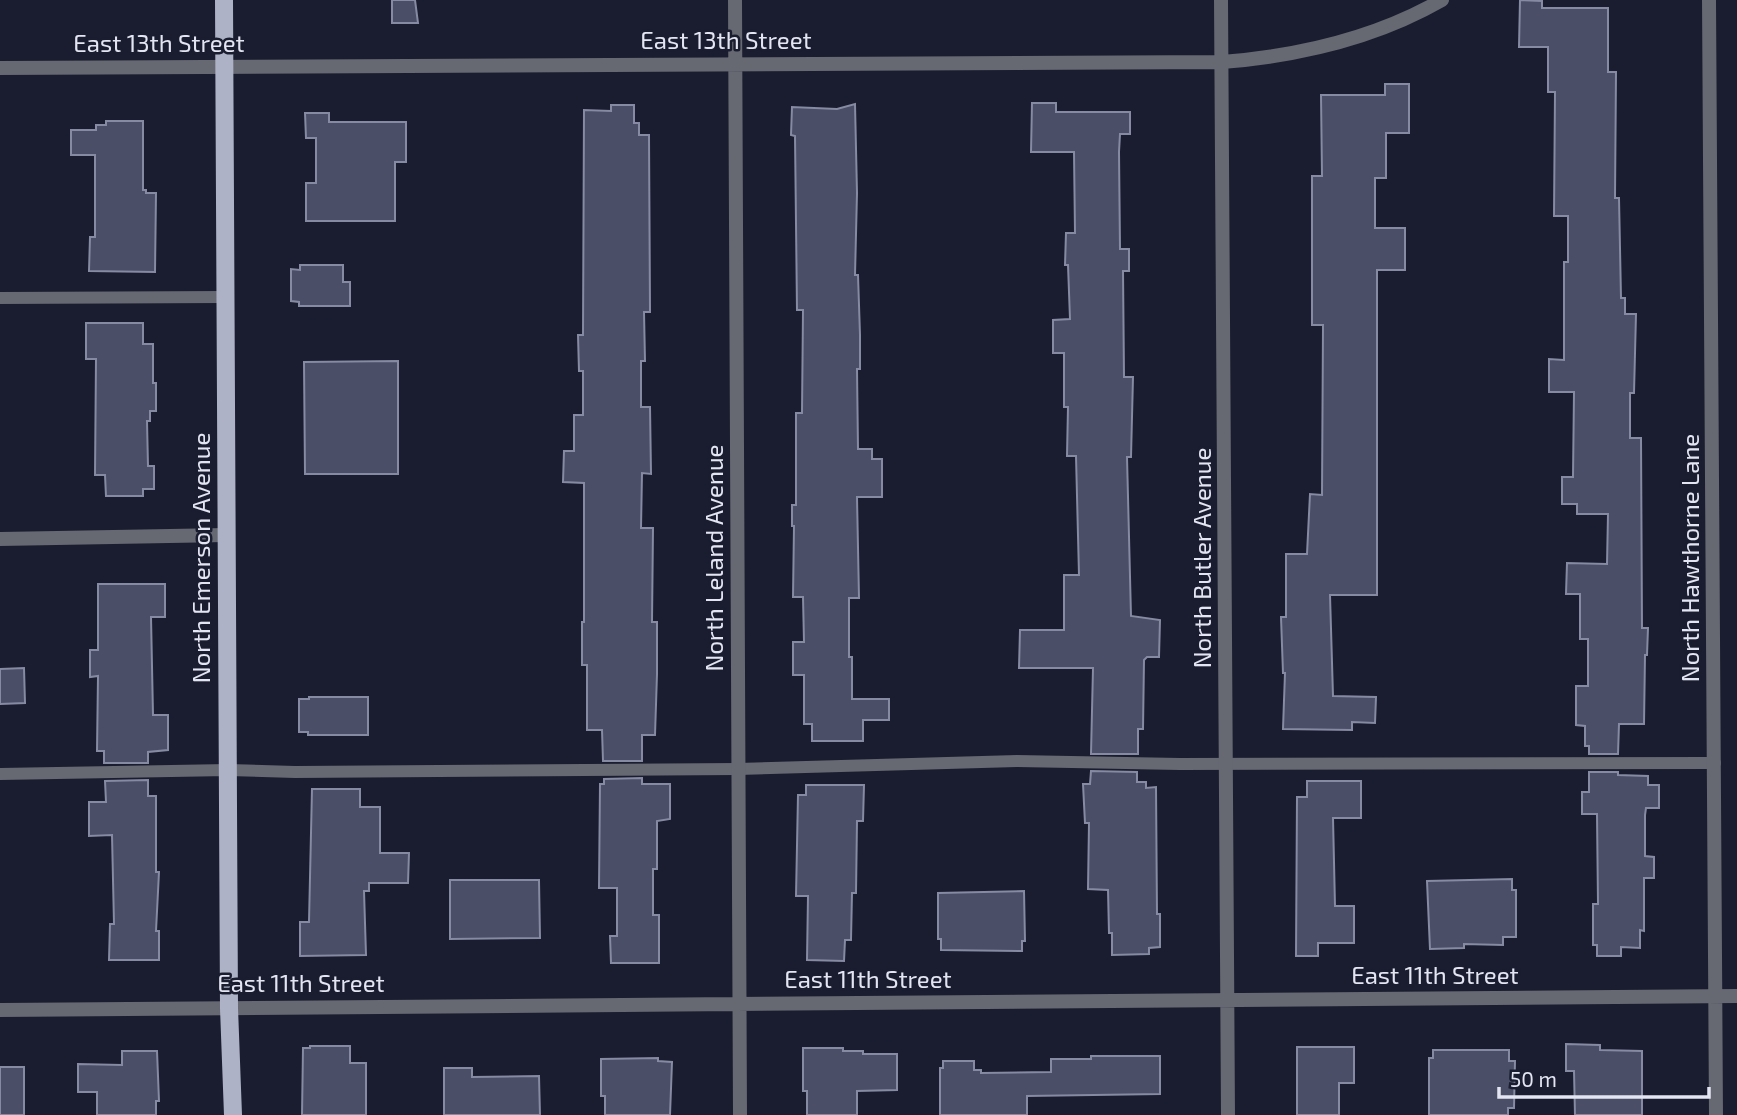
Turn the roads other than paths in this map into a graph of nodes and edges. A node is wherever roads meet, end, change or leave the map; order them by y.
1 (224, 0) edge
2 (735, 0) edge
3 (1221, 0) edge
4 (1442, 0) edge
5 (1709, 0) edge
6 (1222, 62) junction
7 (735, 63) junction
8 (224, 66) junction
9 (0, 68) edge
10 (225, 297) junction
11 (0, 298) edge
12 (226, 535) junction
13 (0, 539) edge
14 (1227, 763) junction
15 (1714, 763) junction
16 (738, 769) junction
17 (228, 770) junction
18 (0, 774) edge
19 (1716, 996) junction
20 (1737, 996) edge
21 (1227, 1000) junction
22 (740, 1003) junction
23 (229, 1008) junction
24 (0, 1010) edge
25 (233, 1115) edge
26 (740, 1115) edge
27 (1228, 1115) edge
28 (1716, 1115) edge

1 - 8 main road, North Emerson Avenue
2 - 7 street, North Leland Avenue
3 - 6 street, North Butler Avenue
4 - 6 street, East 13th Street
5 - 15 street, North Hawthorne Lane
6 - 7 street, East 13th Street
6 - 14 street, North Butler Avenue
7 - 8 street, East 13th Street
7 - 16 street, North Leland Avenue
8 - 9 street, East 13th Street
8 - 10 main road, North Emerson Avenue
10 - 11 lane
10 - 12 main road, North Emerson Avenue
12 - 13 street
12 - 17 main road, North Emerson Avenue
14 - 15 lane
14 - 16 lane
14 - 21 street, North Butler Avenue
15 - 19 street, North Hawthorne Lane
16 - 17 lane
16 - 22 street, North Leland Avenue
17 - 18 lane
17 - 23 main road, North Emerson Avenue
19 - 20 street, East 11th Street
19 - 21 street, East 11th Street
19 - 28 street, North Hawthorne Lane
21 - 22 street, East 11th Street
21 - 27 street, North Butler Avenue
22 - 23 street, East 11th Street
22 - 26 street, North Leland Avenue
23 - 24 street, East 11th Street
23 - 25 main road, North Emerson Avenue

